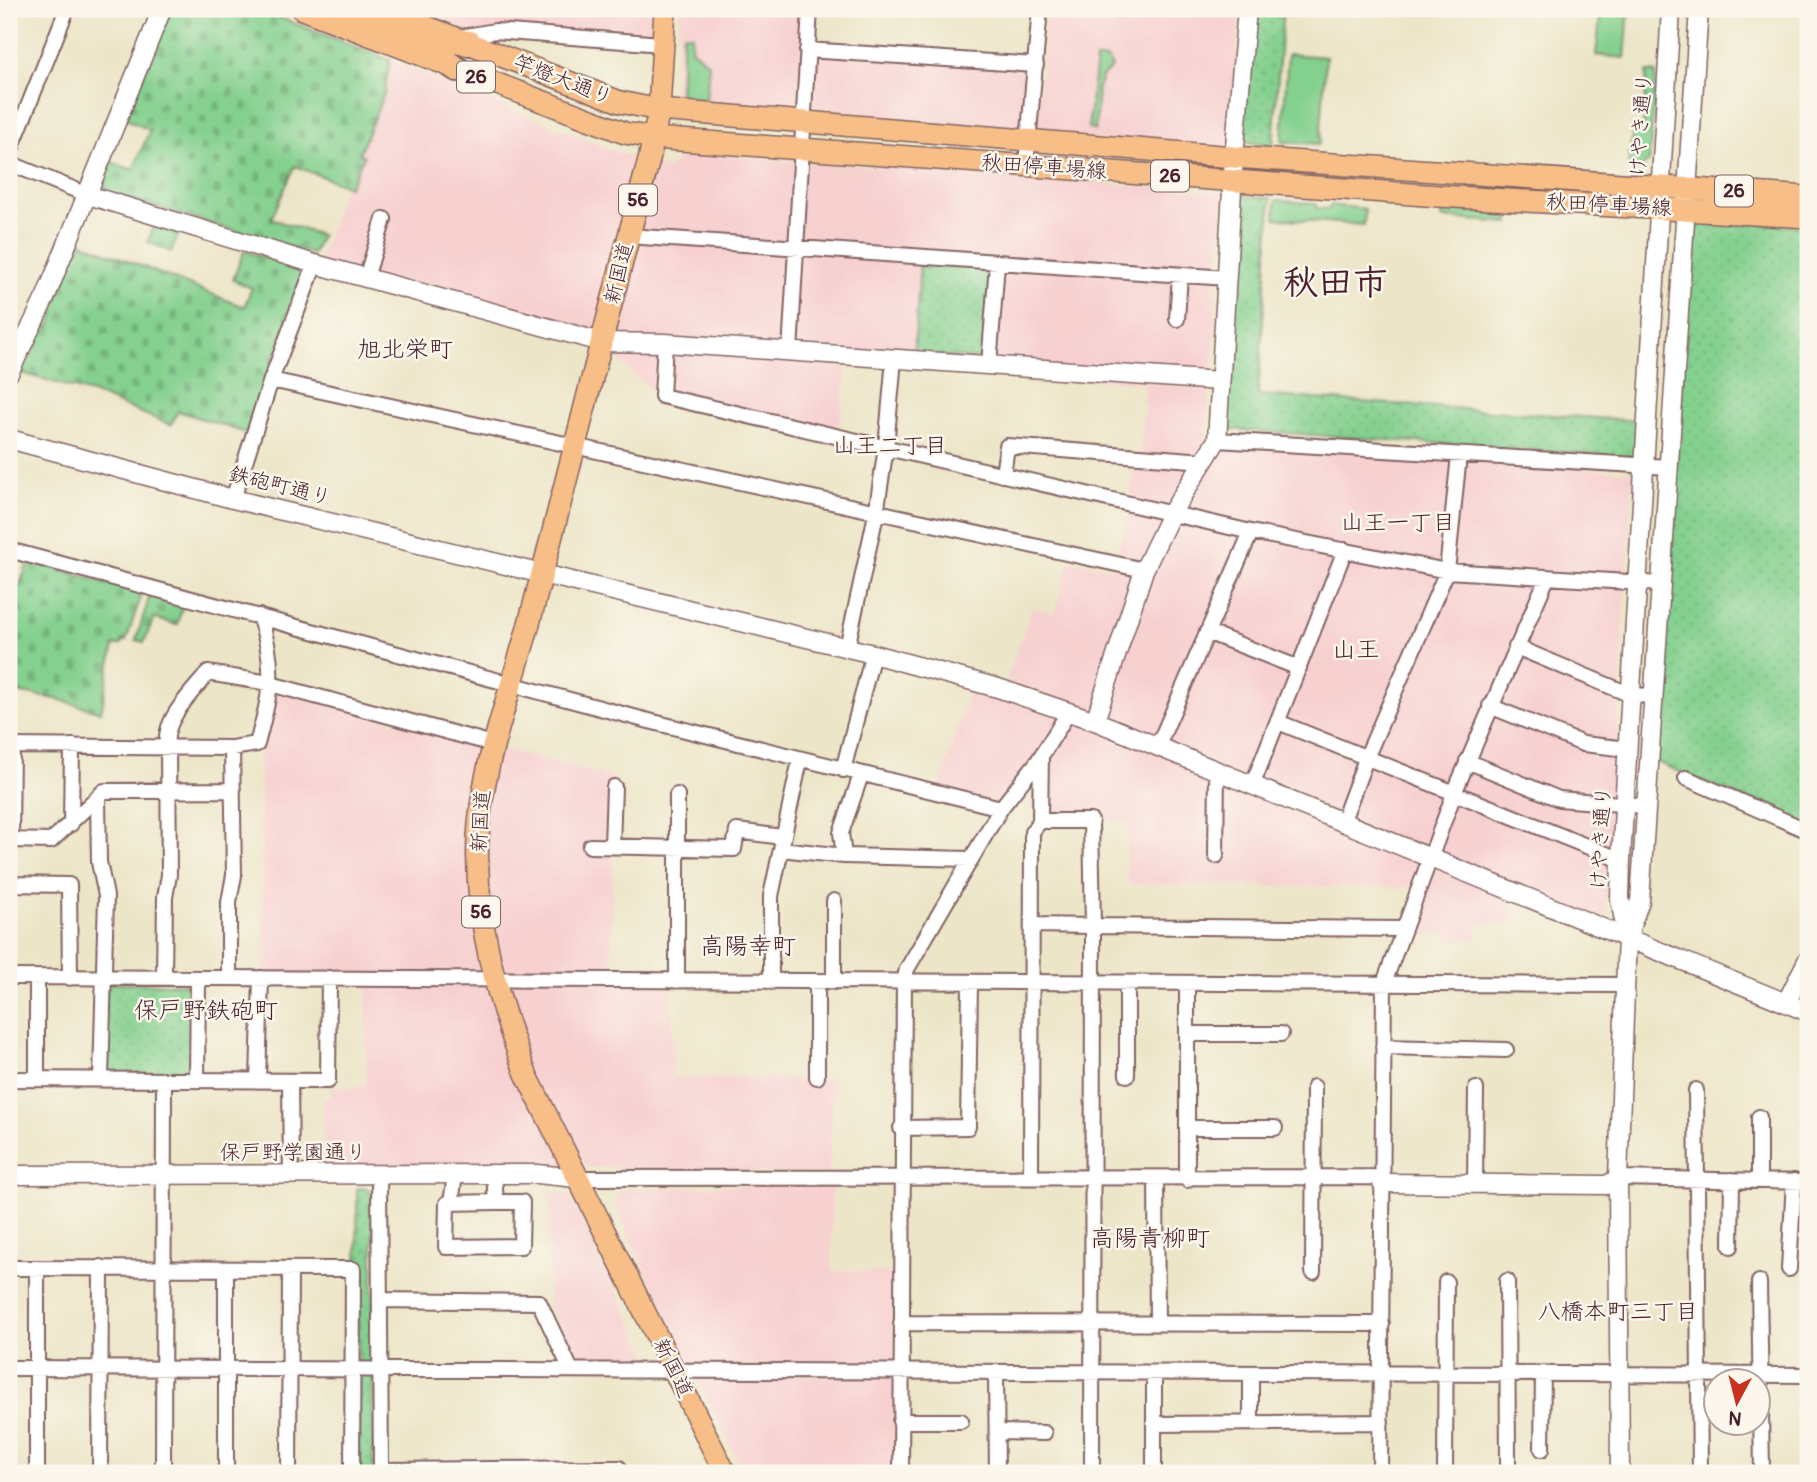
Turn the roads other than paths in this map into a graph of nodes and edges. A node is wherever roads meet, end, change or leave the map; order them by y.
1 (67, 9) edge
2 (162, 9) edge
3 (302, 9) edge
4 (341, 9) edge
5 (381, 9) edge
6 (665, 9) edge
7 (810, 9) edge
8 (1040, 9) edge
9 (1247, 9) edge
10 (1671, 9) edge
11 (1699, 9) edge
12 (399, 32) junction
13 (462, 40) junction
14 (662, 44) junction
15 (807, 50) junction
16 (1036, 65) junction
17 (457, 69) junction
18 (659, 110) junction
19 (803, 121) junction
20 (653, 138) junction
21 (1028, 139) junction
22 (802, 150) junction
23 (9, 155) edge
24 (1234, 157) junction
25 (9, 163) edge
26 (1026, 165) junction
27 (1233, 181) junction
28 (88, 195) junction
29 (1659, 196) junction
30 (1808, 197) edge
31 (1687, 198) junction
32 (1808, 217) edge
33 (384, 219) dead end
34 (628, 236) junction
35 (796, 248) junction
36 (315, 264) junction
37 (997, 264) junction
38 (1180, 275) junction
39 (366, 278) junction
40 (1227, 278) junction
41 (1177, 319) dead end
42 (601, 342) junction
43 (665, 343) junction
44 (790, 352) junction
45 (894, 359) junction
46 (989, 365) junction
47 (9, 373) edge
48 (271, 380) junction
49 (1220, 382) junction
50 (9, 439) edge
51 (1217, 440) junction
52 (886, 447) junction
53 (575, 448) junction
54 (1459, 455) junction
55 (1205, 461) junction
56 (1646, 466) junction
57 (1669, 467) junction
58 (1003, 475) junction
59 (233, 499) junction
60 (1172, 512) junction
61 (876, 514) junction
62 (1251, 532) junction
63 (9, 550) edge
64 (1345, 550) junction
65 (1144, 570) junction
66 (1447, 571) junction
67 (542, 574) junction
68 (1547, 578) junction
69 (1638, 582) junction
70 (1661, 584) junction
71 (259, 617) junction
72 (1207, 632) junction
73 (1516, 646) junction
74 (847, 648) junction
75 (873, 654) junction
76 (1298, 668) junction
77 (514, 684) junction
78 (272, 686) junction
79 (1632, 695) junction
80 (1654, 696) junction
81 (1490, 706) junction
82 (1068, 713) junction
83 (1096, 721) junction
84 (1278, 722) junction
85 (493, 744) junction
86 (10, 746) edge
87 (72, 746) junction
88 (168, 747) junction
89 (232, 748) junction
90 (1157, 748) junction
91 (1629, 749) junction
92 (1041, 756) junction
93 (1367, 757) junction
94 (800, 761) junction
95 (1467, 761) junction
96 (843, 771) junction
97 (1217, 772) junction
98 (861, 775) junction
99 (1686, 778) dead end
100 (1252, 786) junction
101 (614, 787) dead end
102 (167, 789) junction
103 (233, 790) junction
104 (1455, 791) junction
105 (677, 795) dead end
106 (98, 799) junction
107 (1625, 805) junction
108 (1645, 806) junction
109 (1001, 808) junction
110 (1040, 821) junction
111 (1342, 823) junction
112 (71, 824) junction
113 (1808, 831) edge
114 (10, 840) edge
115 (781, 843) junction
116 (590, 846) dead end
117 (612, 846) junction
118 (676, 846) junction
119 (844, 856) junction
120 (1216, 856) dead end
121 (970, 859) junction
122 (1430, 860) junction
123 (1621, 860) junction
124 (9, 884) edge
125 (834, 901) dead end
126 (1032, 925) junction
127 (1093, 926) junction
128 (1403, 929) junction
129 (1627, 937) junction
130 (1808, 959) edge
131 (9, 977) edge
132 (37, 978) junction
133 (70, 978) junction
134 (104, 978) junction
135 (164, 978) junction
136 (198, 978) junction
137 (229, 978) junction
138 (261, 978) junction
139 (329, 978) junction
140 (494, 979) junction
141 (677, 981) junction
142 (771, 982) junction
143 (817, 982) junction
144 (834, 982) junction
145 (904, 982) junction
146 (970, 982) junction
147 (1032, 982) junction
148 (1094, 982) junction
149 (1127, 983) junction
150 (1187, 983) junction
151 (1384, 983) junction
152 (1623, 985) junction
153 (1786, 1003) junction
154 (1808, 1012) edge
155 (1187, 1034) junction
156 (1281, 1034) dead end
157 (1383, 1047) junction
158 (1506, 1050) dead end
159 (1127, 1075) dead end
160 (817, 1077) dead end
161 (9, 1079) edge
162 (37, 1079) junction
163 (101, 1079) junction
164 (164, 1080) junction
165 (197, 1080) junction
166 (258, 1081) junction
167 (290, 1081) junction
168 (1314, 1087) dead end
169 (1476, 1089) dead end
170 (1696, 1090) dead end
171 (1759, 1117) dead end
172 (901, 1128) junction
173 (1187, 1128) junction
174 (1275, 1128) dead end
175 (164, 1174) junction
176 (291, 1174) junction
177 (379, 1174) junction
178 (9, 1175) edge
179 (455, 1175) junction
180 (494, 1175) junction
181 (901, 1175) junction
182 (1031, 1175) junction
183 (1093, 1177) junction
184 (1313, 1177) junction
185 (577, 1178) junction
186 (1156, 1178) junction
187 (1618, 1178) junction
188 (1187, 1180) junction
189 (1381, 1180) junction
190 (1695, 1180) junction
191 (1732, 1180) junction
192 (1759, 1181) junction
193 (1801, 1182) edge
194 (1475, 1184) junction
195 (496, 1202) junction
196 (452, 1203) junction
197 (1731, 1246) dead end
198 (100, 1267) junction
199 (9, 1268) edge
200 (37, 1268) junction
201 (164, 1268) junction
202 (226, 1269) junction
203 (290, 1269) junction
204 (1789, 1269) dead end
205 (1313, 1272) dead end
206 (1507, 1281) dead end
207 (1446, 1282) dead end
208 (1759, 1282) dead end
209 (380, 1300) junction
210 (1157, 1322) junction
211 (901, 1323) junction
212 (1092, 1323) junction
213 (1382, 1324) junction
214 (1762, 1366) edge
215 (9, 1368) edge
216 (38, 1368) junction
217 (101, 1368) junction
218 (163, 1369) junction
219 (352, 1369) junction
220 (380, 1369) junction
221 (226, 1370) junction
222 (289, 1370) junction
223 (571, 1370) junction
224 (675, 1371) junction
225 (900, 1372) junction
226 (1381, 1372) junction
227 (996, 1373) junction
228 (1154, 1373) junction
229 (1447, 1373) junction
230 (1509, 1373) junction
231 (1544, 1373) junction
232 (1618, 1373) junction
233 (1093, 1374) junction
234 (1251, 1374) junction
235 (1699, 1375) junction
236 (1772, 1375) edge
237 (1808, 1375) edge
238 (900, 1421) junction
239 (961, 1421) dead end
240 (1381, 1422) junction
241 (1251, 1423) junction
242 (1154, 1424) junction
243 (997, 1432) junction
244 (1044, 1433) dead end
245 (1762, 1436) edge
246 (1542, 1449) dead end
247 (1508, 1464) dead end
248 (484, 1471) edge
249 (547, 1471) edge
250 (37, 1473) edge
251 (100, 1473) edge
252 (163, 1473) edge
253 (226, 1473) edge
254 (289, 1473) edge
255 (352, 1473) edge
256 (622, 1473) edge
257 (725, 1473) edge
258 (901, 1473) edge
259 (997, 1473) edge
260 (1092, 1473) edge
261 (1154, 1473) edge
262 (1380, 1473) edge
263 (1445, 1473) edge
264 (1620, 1473) edge
265 (1700, 1473) edge
266 (1762, 1473) edge

1 - 23 street
2 - 28 street
3 - 17 main road, 秋田停車場線 / 26
4 - 12 highway
5 - 13 main road, 26
6 - 14 main road, 56
7 - 15 street
8 - 16 street
9 - 24 street
10 - 29 street, けやき通り
11 - 31 street, けやき通り
12 - 13 highway
12 - 17 highway
13 - 14 street
13 - 18 main road, 竿燈大通り / 26
14 - 18 main road, 56
15 - 16 street
15 - 19 street
16 - 21 street
17 - 20 main road, 秋田停車場線 / 26
18 - 19 main road, 秋田停車場線 / 26
18 - 20 main road, 56
19 - 21 main road, 秋田停車場線 / 26
19 - 22 street
20 - 22 main road, 秋田停車場線 / 26
20 - 34 main road, 新国道 / 56
21 - 24 main road, 秋田停車場線 / 26
21 - 26 street
22 - 26 main road, 秋田停車場線 / 26
22 - 35 street
24 - 27 street
24 - 29 main road, 秋田停車場線 / 26
25 - 28 street
26 - 27 main road, 秋田停車場線 / 26
27 - 29 main road, 秋田停車場線 / 26
27 - 40 street
28 - 36 street
28 - 47 street
29 - 31 main road, 秋田停車場線 / 26
29 - 56 street, けやき通り
30 - 31 main road, 秋田停車場線 / 26
31 - 32 main road, 秋田停車場線 / 26
31 - 57 street, けやき通り
33 - 39 street
34 - 35 street
34 - 42 main road, 新国道 / 56
35 - 37 street
35 - 44 street
36 - 39 street
36 - 48 street
37 - 38 street
37 - 46 street
38 - 40 street
38 - 41 street
39 - 42 street
40 - 49 street
42 - 43 street
42 - 53 main road, 新国道 / 56
43 - 44 street
43 - 52 street
44 - 45 street
45 - 46 street
45 - 52 street
46 - 49 street
48 - 53 street
48 - 59 street
49 - 51 street
50 - 59 street, 鉄砲町通り
51 - 54 street
51 - 55 street
52 - 58 street
52 - 61 street
53 - 61 street
53 - 67 main road, 新国道 / 56
54 - 56 street
54 - 66 street
55 - 58 street
55 - 60 street
56 - 57 street
56 - 69 street, けやき通り
57 - 70 street, けやき通り
58 - 60 street
59 - 67 street, 鉄砲町通り
60 - 62 street
60 - 65 street
61 - 65 street
61 - 74 street
62 - 64 street
62 - 72 street
63 - 71 street
64 - 66 street
64 - 76 street
65 - 83 street
66 - 68 street
66 - 93 street
67 - 74 street, 鉄砲町通り
67 - 77 main road, 新国道 / 56
68 - 69 street
68 - 73 street
69 - 70 street
69 - 79 street, けやき通り
70 - 80 street, けやき通り
71 - 77 street
71 - 78 street
72 - 76 street
72 - 90 street
73 - 79 street
73 - 81 street
74 - 75 street, 鉄砲町通り
75 - 82 street, 鉄砲町通り
75 - 96 street
76 - 84 street
77 - 85 main road, 新国道 / 56
77 - 94 street
78 - 85 street
78 - 88 street
78 - 89 street
79 - 80 street
79 - 91 street, けやき通り
80 - 108 street, けやき通り
81 - 91 street
81 - 95 street
82 - 83 street, 鉄砲町通り
82 - 92 street
83 - 90 street, 鉄砲町通り
84 - 93 street
84 - 100 street
85 - 140 main road, 新国道 / 56
86 - 87 street
86 - 114 street
87 - 88 street
87 - 112 street
88 - 89 street
88 - 102 street
89 - 103 street
90 - 97 street, 鉄砲町通り
91 - 107 street, けやき通り
92 - 109 street
92 - 110 street
93 - 104 street
93 - 111 street
94 - 96 street
94 - 115 street
95 - 104 street
95 - 107 street
96 - 98 street
97 - 100 street, 鉄砲町通り
97 - 120 street
98 - 109 street
98 - 119 street
99 - 113 street
100 - 111 street, 鉄砲町通り
101 - 117 street
102 - 103 street
102 - 106 street
102 - 135 street
103 - 137 street
104 - 122 street
104 - 123 street
105 - 118 street
106 - 112 street
106 - 134 street
107 - 108 street
107 - 123 street, けやき通り
108 - 129 street, けやき通り
109 - 121 street
110 - 126 street
110 - 127 street
111 - 122 street, 鉄砲町通り
112 - 114 street
115 - 118 street
115 - 119 street
115 - 142 street
116 - 117 street
117 - 118 street
118 - 141 street
119 - 121 street
121 - 145 street
122 - 128 street
122 - 129 street, 鉄砲町通り
123 - 129 street, けやき通り
124 - 133 street
125 - 144 street
126 - 127 street
126 - 147 street
127 - 128 street
127 - 148 street
128 - 151 street
129 - 152 street
129 - 153 street, 鉄砲町通り
130 - 153 street
131 - 132 street
132 - 133 street
132 - 162 street
133 - 134 street
134 - 135 street
134 - 163 street
135 - 136 street
136 - 137 street
136 - 165 street
137 - 138 street
138 - 139 street
138 - 166 street
139 - 140 street
139 - 167 street
140 - 141 street
140 - 185 main road, 新国道 / 56
141 - 142 street
142 - 143 street
143 - 144 street
143 - 160 street
144 - 145 street
145 - 146 street
145 - 172 street
146 - 147 street
146 - 172 street
147 - 148 street
147 - 182 street
148 - 149 street
148 - 183 street
149 - 150 street
149 - 159 street
150 - 151 street
150 - 155 street
151 - 152 street
151 - 157 street
152 - 187 street
153 - 154 street, 鉄砲町通り
155 - 156 street
155 - 173 street
157 - 158 street
157 - 189 street
161 - 162 street
162 - 163 street
163 - 164 street
164 - 165 street
164 - 175 street
165 - 166 street
166 - 167 street
167 - 176 street
168 - 184 street
169 - 194 street
170 - 190 street
171 - 192 street
172 - 181 street
173 - 174 street
173 - 188 street
175 - 176 street, 保戸野学園通り
175 - 178 street, 保戸野学園通り
175 - 201 street
176 - 177 street, 保戸野学園通り
177 - 179 street, 保戸野学園通り
177 - 209 street
179 - 180 street, 保戸野学園通り
179 - 196 street
180 - 185 street, 保戸野学園通り
180 - 195 street
181 - 182 street
181 - 185 street
181 - 211 street
182 - 183 street
183 - 186 street
183 - 212 street
184 - 188 street
184 - 189 street
184 - 205 street
185 - 224 main road, 新国道 / 56
186 - 188 street
186 - 210 street
187 - 190 street
187 - 194 street
187 - 232 street
189 - 194 street
189 - 213 street
190 - 191 street
190 - 235 street
191 - 192 street
191 - 197 street
192 - 193 street
193 - 204 street
195 - 196 street
195 - 196 street
198 - 200 street
198 - 201 street
198 - 217 street
199 - 200 street
200 - 216 street
201 - 202 street
201 - 218 street
202 - 203 street
202 - 221 street
203 - 219 street
203 - 222 street
206 - 230 street
207 - 229 street
208 - 214 street
209 - 220 street
209 - 223 street
210 - 212 street
210 - 213 street
211 - 212 street
211 - 225 street
212 - 233 street
213 - 226 street
215 - 216 street
216 - 217 street
216 - 250 street
217 - 218 street
217 - 251 street
218 - 221 street
218 - 252 street
219 - 220 street
219 - 222 street
219 - 255 street
220 - 223 street
220 - 248 street
221 - 222 street
221 - 253 street
222 - 254 street
223 - 224 street
224 - 225 street
224 - 257 main road, 新国道 / 56
225 - 227 street
225 - 238 street
226 - 229 street
226 - 234 street
226 - 240 street
227 - 233 street
227 - 243 street
228 - 233 street
228 - 234 street
228 - 242 street
229 - 230 street
229 - 263 street
230 - 231 street
230 - 247 street
231 - 232 street
231 - 246 street
232 - 235 street
232 - 264 street
233 - 260 street
234 - 241 street
235 - 265 street
236 - 237 street
238 - 239 street
238 - 258 street
240 - 241 street
240 - 262 street
241 - 242 street
242 - 261 street
243 - 244 street
243 - 259 street
245 - 266 street
248 - 249 street
249 - 256 street

